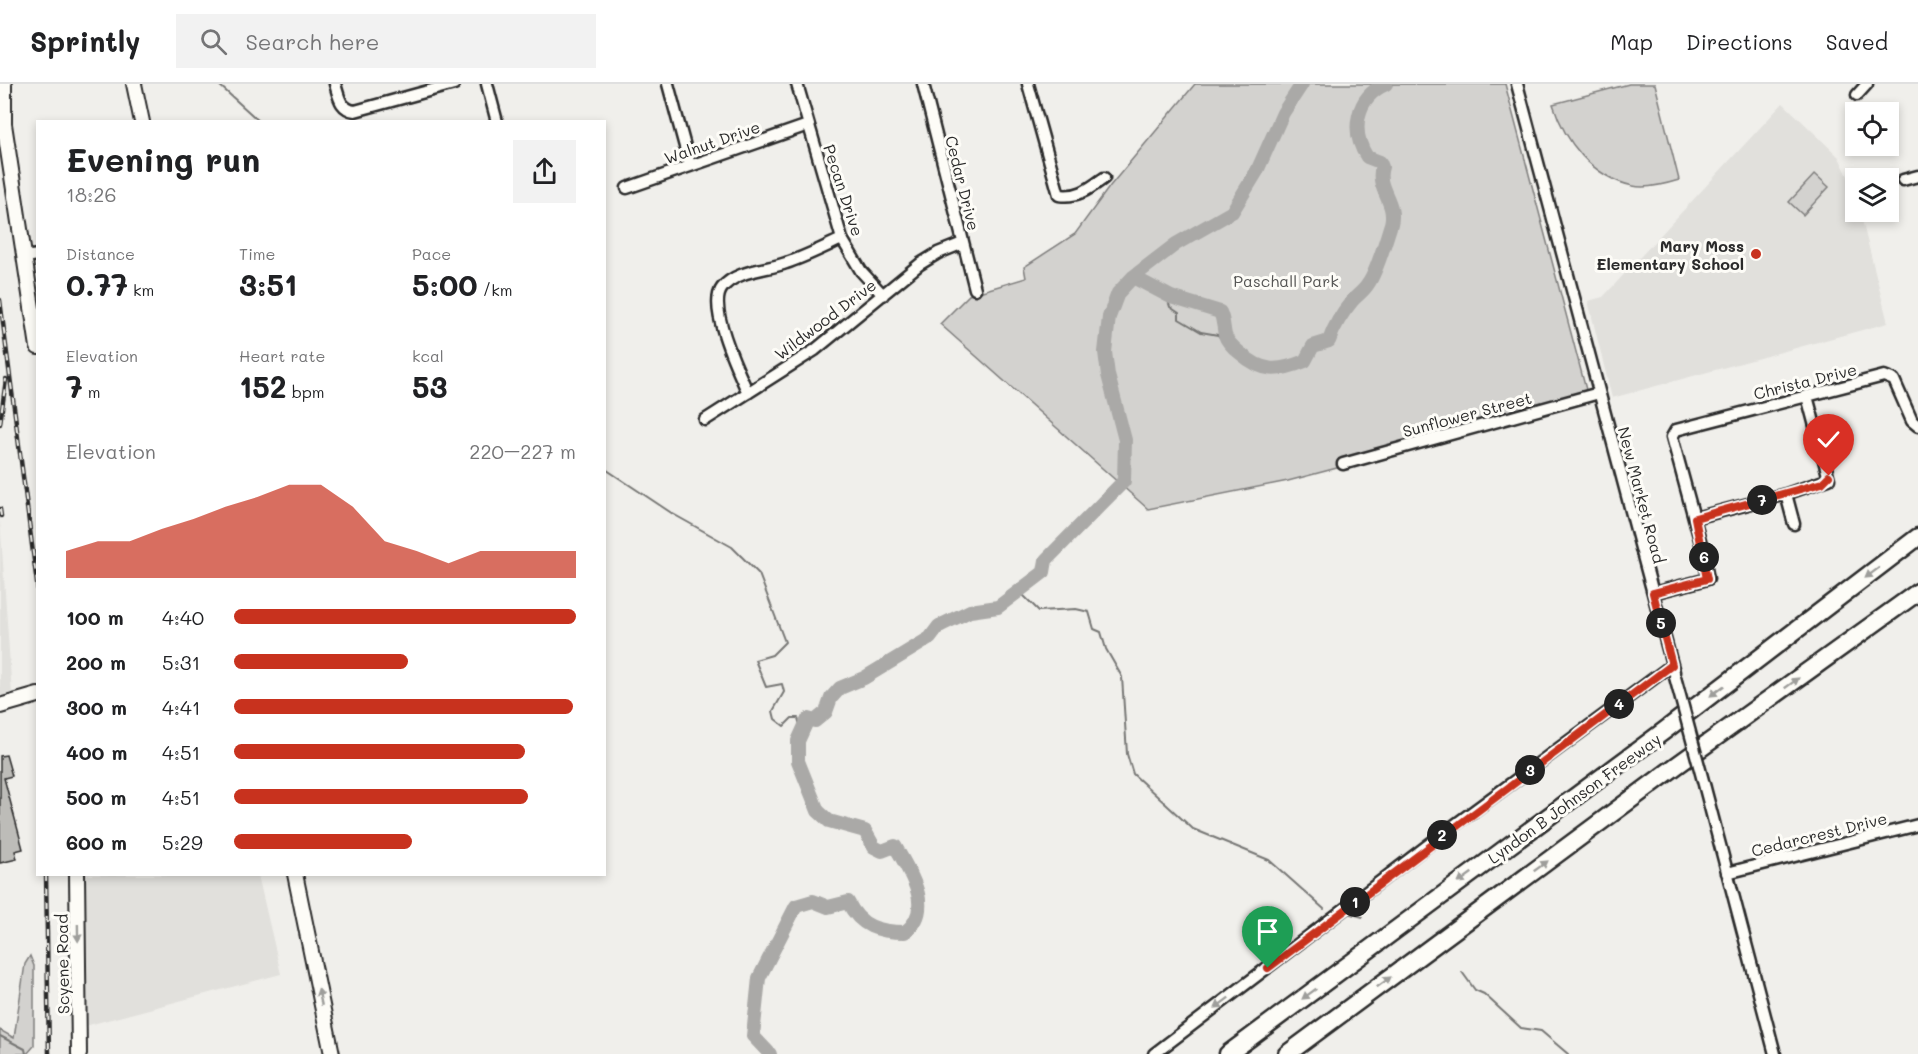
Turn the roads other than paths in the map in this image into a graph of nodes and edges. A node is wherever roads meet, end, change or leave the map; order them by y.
1 (4, 84) edge
2 (134, 84) edge
3 (335, 84) edge
4 (454, 84) edge
5 (487, 84) edge
6 (668, 84) edge
7 (797, 84) edge
8 (923, 84) edge
9 (1028, 84) edge
10 (1517, 84) edge
11 (1867, 84) edge
12 (1857, 95) dead end
13 (142, 120) edge
14 (496, 120) edge
15 (808, 125) junction
16 (690, 165) junction
17 (1918, 176) edge
18 (1104, 178) dead end
19 (1902, 180) dead end
20 (627, 188) dead end
21 (842, 239) junction
22 (963, 243) junction
23 (31, 256) edge
24 (975, 289) dead end
25 (883, 295) junction
26 (36, 321) edge
27 (748, 393) junction
28 (1599, 393) junction
29 (1807, 396) junction
30 (705, 420) dead end
31 (1918, 426) edge
32 (1343, 464) dead end
33 (1786, 494) junction
34 (1695, 518) junction
35 (1794, 524) dead end
36 (1918, 537) edge
37 (1918, 592) edge
38 (1653, 593) junction
39 (1672, 665) junction
40 (36, 696) edge
41 (0, 706) edge
42 (1918, 825) edge
43 (1727, 873) junction
44 (77, 876) edge
45 (295, 876) edge
46 (79, 1054) edge
47 (332, 1054) edge
48 (1154, 1054) edge
49 (1228, 1054) edge
50 (1287, 1054) edge
51 (1775, 1054) edge

1 - 23 main road
2 - 13 main road
3 - 4 street
5 - 14 street
6 - 16 street
7 - 15 street, Pecan Drive
8 - 22 street, Cedar Drive
9 - 18 street
10 - 28 street, New Market Road
11 - 12 street
15 - 16 street, Walnut Drive
15 - 21 street, Pecan Drive
16 - 20 street, Walnut Drive
17 - 19 street
21 - 25 street, Pecan Drive
21 - 27 street
22 - 24 street, Cedar Drive
22 - 25 street, Wildwood Drive
23 - 26 main road
25 - 27 street, Wildwood Drive
27 - 30 street, Wildwood Drive
28 - 32 street, Sunflower Street
28 - 38 street, New Market Road
29 - 31 street, Christa Drive
29 - 33 street
29 - 34 street, Christa Drive
33 - 34 street
33 - 35 street
34 - 38 street
36 -> 49 highway, Lyndon B Johnson Freeway
50 -> 37 highway, Lyndon B Johnson Freeway
38 - 39 street, New Market Road
39 - 43 street, New Market Road, bridge
39 -> 48 street
40 - 41 main road
42 - 43 street, Cedarcrest Drive
43 - 51 street, New Market Road
44 -> 46 main road, Scyene Road
47 -> 45 main road

